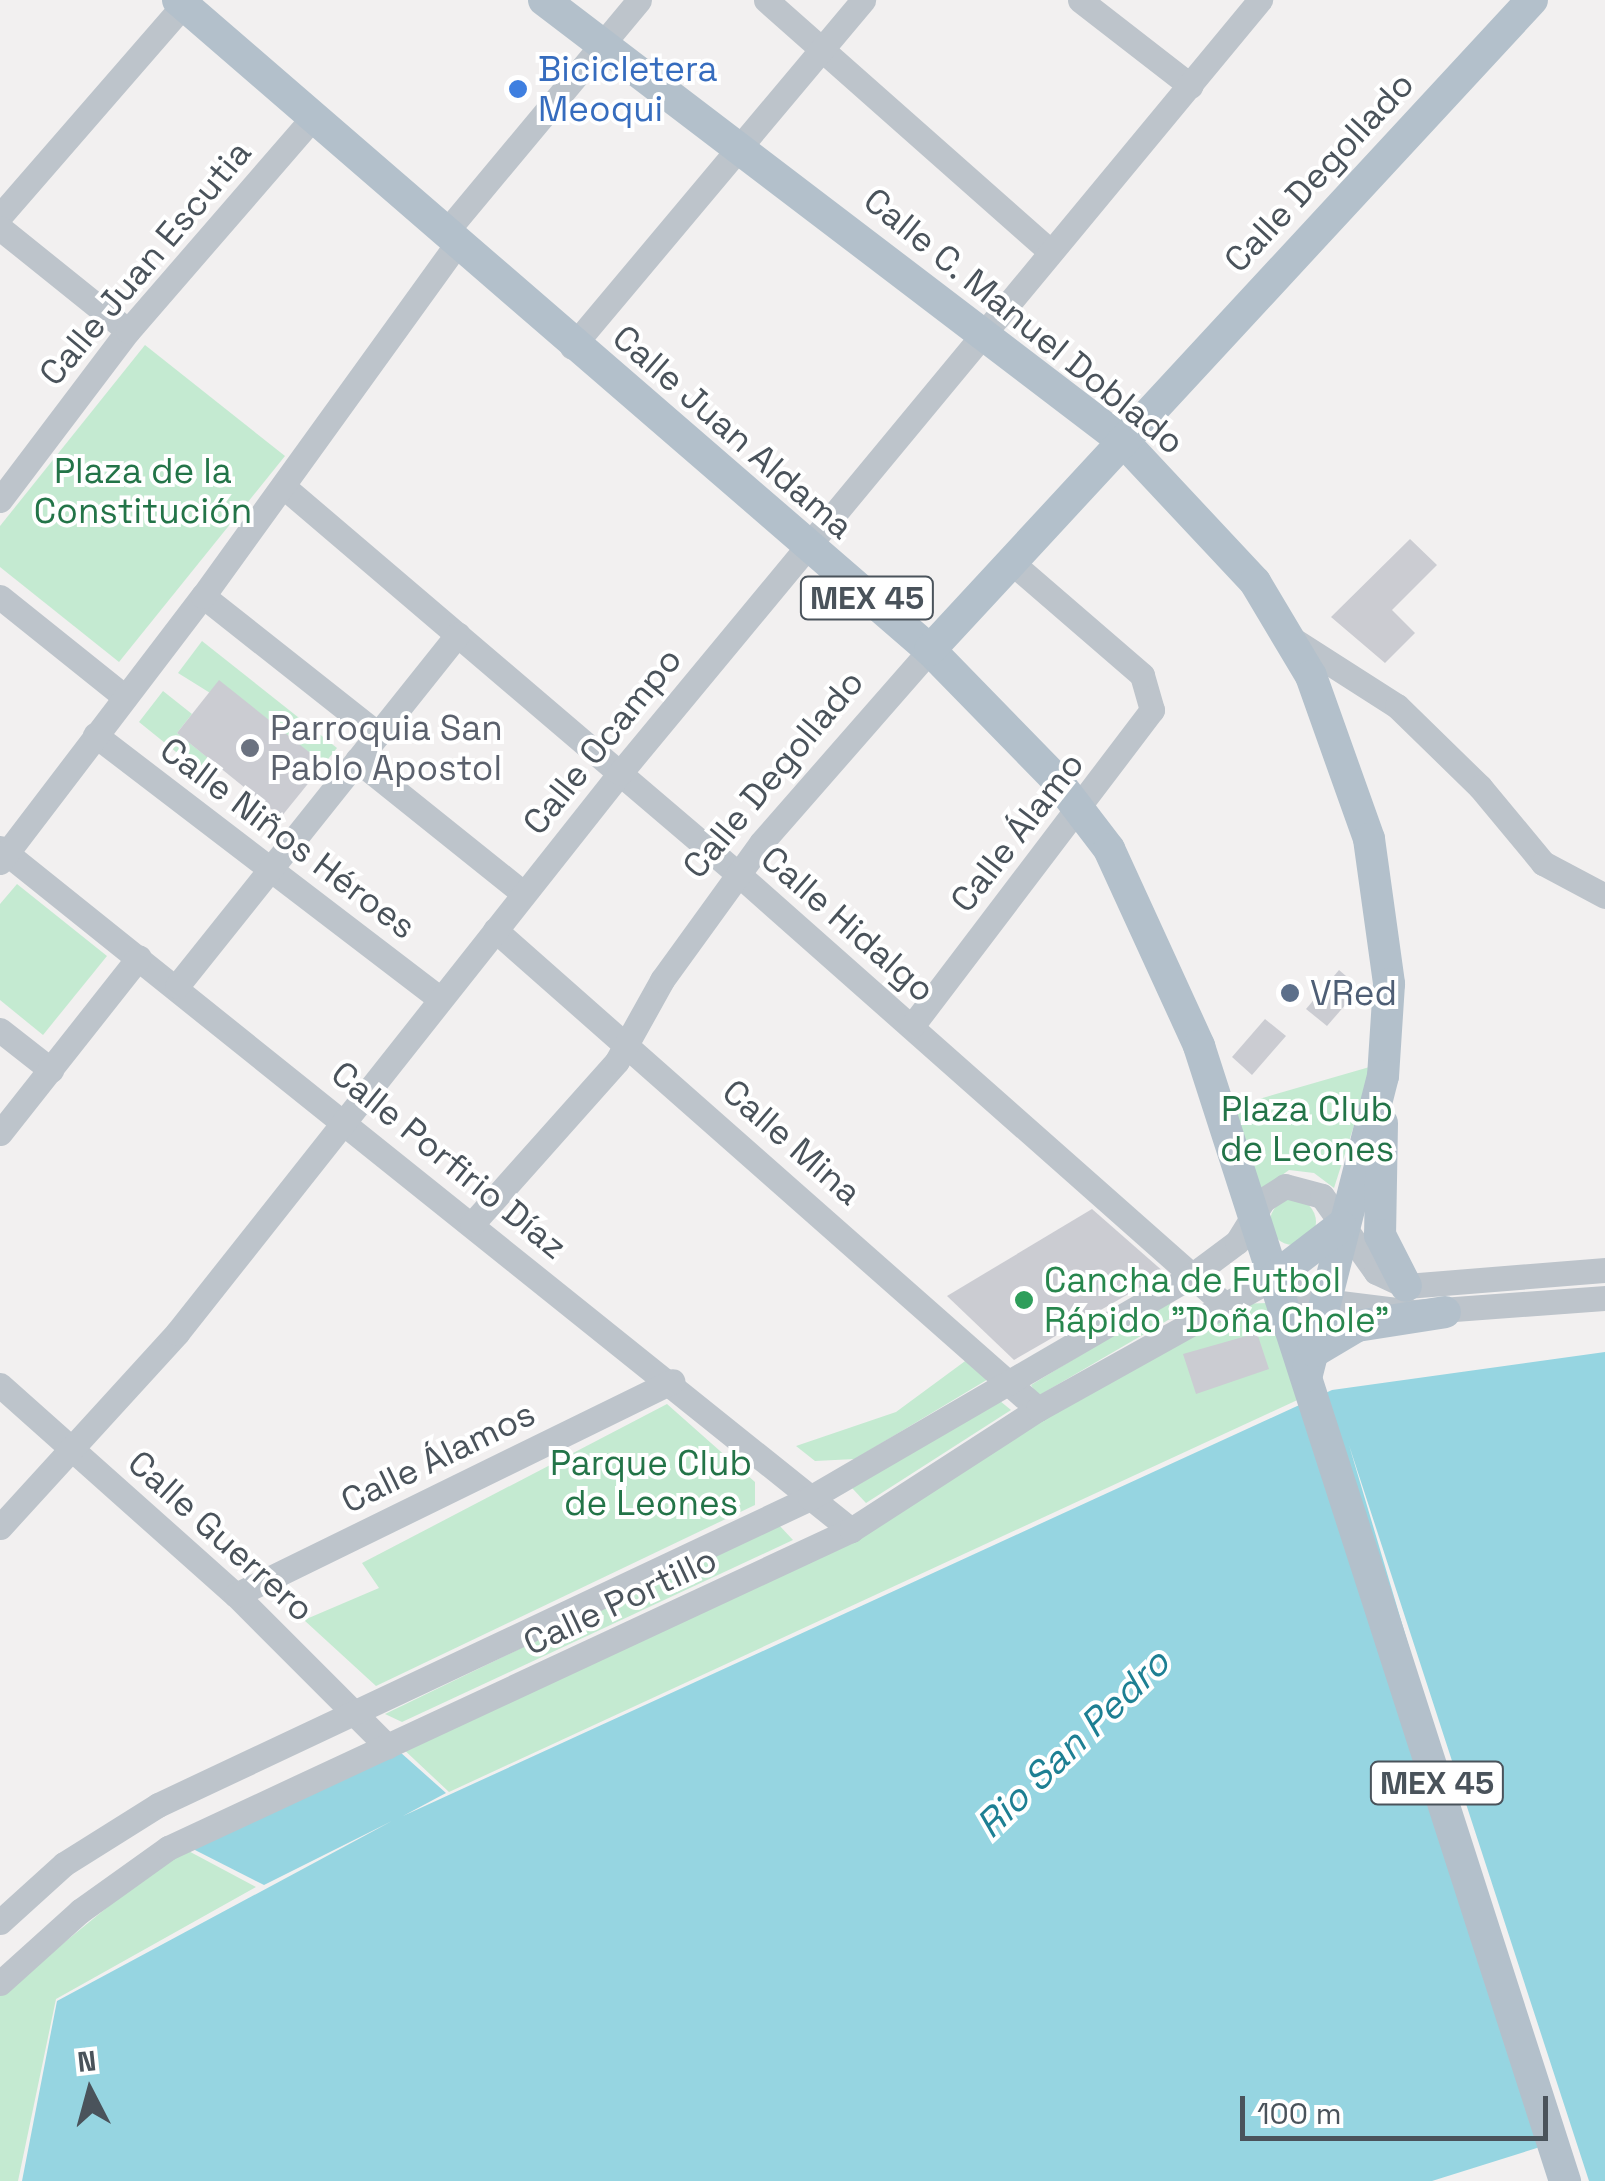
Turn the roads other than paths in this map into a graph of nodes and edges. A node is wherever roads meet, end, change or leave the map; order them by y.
1 (544, 0) edge
2 (638, 0) edge
3 (766, 0) edge
4 (863, 0) edge
5 (1080, 0) edge
6 (1260, 0) edge
7 (1532, 0) edge
8 (183, 2) edge
9 (605, 46) junction
10 (820, 51) junction
11 (1190, 86) junction
12 (311, 120) junction
13 (740, 148) junction
14 (0, 216) edge
15 (0, 228) edge
16 (452, 238) junction
17 (1049, 250) junction
18 (128, 331) junction
19 (982, 334) junction
20 (572, 346) junction
21 (1123, 441) junction
22 (284, 487) junction
23 (0, 500) edge
24 (805, 547) junction
25 (1011, 562) junction
26 (203, 596) junction
27 (5, 611) edge
28 (458, 634) junction
29 (1289, 637) junction
30 (930, 650) junction
31 (126, 697) junction
32 (96, 734) junction
33 (378, 734) junction
34 (357, 760) junction
35 (620, 774) junction
36 (1080, 809) junction
37 (2, 855) edge
38 (271, 869) junction
39 (738, 874) junction
40 (523, 893) junction
41 (1605, 896) edge
42 (495, 930) junction
43 (139, 957) junction
44 (177, 986) junction
45 (439, 998) junction
46 (912, 1026) junction
47 (0, 1030) edge
48 (628, 1045) junction
49 (51, 1070) junction
50 (1383, 1076) junction
51 (346, 1123) junction
52 (0, 1133) edge
53 (1253, 1218) junction
54 (472, 1224) junction
55 (1341, 1226) junction
56 (1605, 1270) edge
57 (1190, 1277) junction
58 (1272, 1279) junction
59 (1406, 1286) junction
60 (1605, 1298) edge
61 (1324, 1301) junction
62 (1223, 1303) junction
63 (1446, 1312) junction
64 (1310, 1370) junction
65 (1011, 1380) junction
66 (672, 1381) junction
67 (0, 1385) edge
68 (1038, 1410) junction
69 (72, 1448) junction
70 (810, 1498) junction
71 (0, 1527) edge
72 (851, 1530) junction
73 (236, 1595) junction
74 (357, 1712) junction
75 (387, 1746) junction
76 (0, 1922) edge
77 (0, 1983) edge
78 (1565, 2181) edge

1 - 9 main road, Calle C. Manuel Doblado / MEX 45
2 - 9 street
3 - 10 street
4 - 10 street
5 - 11 street
6 - 11 street, Calle Ocampo
7 - 21 main road, Calle Degollado
8 - 12 main road, Calle Juan Aldama / MEX 45
8 - 14 street
9 - 13 main road, Calle C. Manuel Doblado / MEX 45
9 - 16 street
10 - 13 street
10 - 17 street
11 - 17 street, Calle Ocampo
12 - 16 main road, Calle Juan Aldama / MEX 45
12 - 18 street, Calle Juan Escutia
13 - 19 main road, Calle C. Manuel Doblado / MEX 45
13 - 20 street
15 - 18 street
16 - 20 main road, Calle Juan Aldama / MEX 45
16 - 22 street
17 - 19 street, Calle Ocampo
18 - 23 street, Calle Juan Escutia
19 - 21 main road, Calle C. Manuel Doblado / MEX 45
19 - 24 street, Calle Ocampo
20 - 24 main road, Calle Juan Aldama / MEX 45
21 - 25 main road, Calle Degollado
21 - 29 main road, Calle C. Manuel Doblado / MEX 45
22 - 26 street
22 - 28 street, Calle Hidalgo
24 - 30 main road, Calle Juan Aldama / MEX 45
24 - 35 street, Calle Ocampo
25 - 30 main road, Calle Degollado
25 - 36 street, Calle Álamo
26 - 31 street
26 - 33 street
27 - 31 street
28 - 33 street
28 - 35 street, Calle Hidalgo
29 - 41 street
29 - 50 main road, Calle C. Manuel Doblado / MEX 45
30 - 36 main road, Calle Juan Aldama / MEX 45
30 - 39 street, Calle Degollado
31 - 32 street
32 - 37 street
32 - 38 street, Calle Niños Héroes
33 - 34 street
34 - 38 street
34 - 40 street
35 - 39 street, Calle Hidalgo
35 - 40 street, Calle Ocampo
36 - 46 street, Calle Álamo
36 - 53 main road, Calle Juan Aldama / MEX 45
37 - 43 street, Calle Porfirio Díaz
38 - 44 street
38 - 45 street, Calle Niños Héroes
39 - 46 street, Calle Hidalgo
39 - 48 street, Calle Degollado
40 - 42 street, Calle Ocampo
42 - 45 street, Calle Ocampo
42 - 48 street, Calle Mina
43 - 44 street, Calle Porfirio Díaz
43 - 49 street
44 - 51 street, Calle Porfirio Díaz
45 - 51 street, Calle Ocampo
46 - 57 street, Calle Hidalgo
47 - 49 street
48 - 54 street, Calle Degollado
48 - 65 street, Calle Mina
49 - 52 street
50 - 55 main road, Calle C. Manuel Doblado / MEX 45
50 - 59 main road
51 - 54 street, Calle Porfirio Díaz
51 - 69 street, Calle Ocampo
53 - 55 street, Calle Portillo
53 - 57 street, Calle Portillo
53 - 58 main road, Calle Juan Aldama / MEX 45
54 - 66 street, Calle Porfirio Díaz
55 - 58 main road
55 - 59 street, Calle Portillo
55 - 61 main road, Calle C. Manuel Doblado / MEX 45
56 - 59 street
57 - 62 street, Calle Hidalgo
57 - 65 street, Calle Portillo
58 - 61 street
58 - 62 street, Calle Portillo
58 - 64 main road, Calle Juan Aldama / MEX 45
60 - 63 street
61 - 63 street
61 - 64 main road, Calle C. Manuel Doblado / MEX 45
62 - 68 street, Calle Portillo
63 - 64 main road
64 - 78 main road, MEX 45
65 - 68 street, Calle Mina
65 - 70 street, Calle Portillo
66 - 70 street, Calle Porfirio Díaz
66 - 73 street, Calle Álamos
67 - 69 street, Calle Guerrero
68 - 72 street, Calle Portillo
69 - 71 street, Calle Ocampo
69 - 73 street, Calle Guerrero
70 - 72 street, Calle Porfirio Díaz
70 - 74 street, Calle Portillo
72 - 75 street, Calle Portillo
73 - 74 street, Calle Guerrero
74 - 75 street, Calle Guerrero
74 - 76 street, Calle Portillo
75 - 77 street, Calle Portillo

